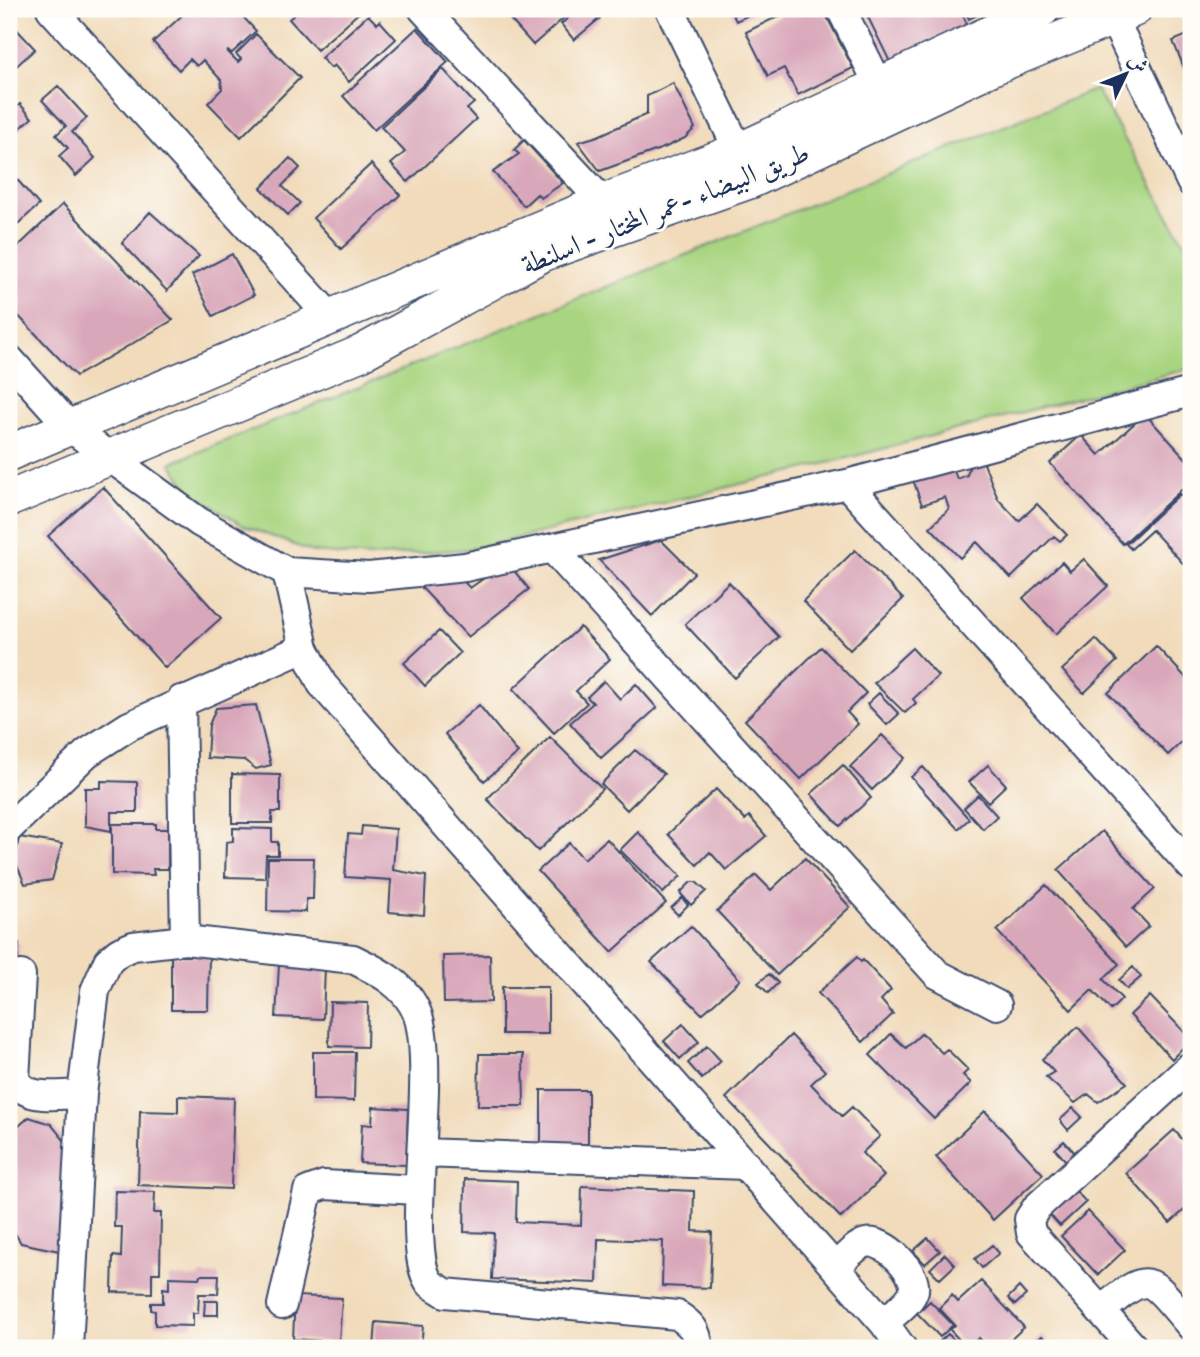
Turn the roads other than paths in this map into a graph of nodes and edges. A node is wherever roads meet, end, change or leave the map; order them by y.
1 (51, 9) edge
2 (423, 9) edge
3 (670, 9) edge
4 (841, 9) edge
5 (1042, 9) edge
6 (1119, 11) edge
7 (879, 85) junction
8 (746, 165) junction
9 (1191, 182) edge
10 (603, 202) junction
11 (331, 318) junction
12 (9, 359) edge
13 (1191, 392) edge
14 (70, 427) junction
15 (9, 453) edge
16 (108, 456) junction
17 (847, 484) junction
18 (9, 499) edge
19 (553, 549) junction
20 (287, 572) junction
21 (304, 648) junction
22 (181, 700) junction
23 (9, 828) edge
24 (1191, 866) edge
25 (185, 940) junction
26 (21, 975) dead end
27 (997, 1005) dead end
28 (1191, 1066) edge
29 (82, 1094) junction
30 (422, 1153) junction
31 (746, 1165) junction
32 (418, 1190) junction
33 (835, 1267) junction
34 (282, 1305) dead end
35 (1101, 1311) junction
36 (884, 1323) junction
37 (1191, 1326) edge
38 (62, 1342) edge
39 (698, 1348) edge
40 (902, 1348) edge
41 (1134, 1348) edge

1 - 11 street
2 - 10 street
3 - 8 street
4 - 7 street
5 - 7 main road, طريق البيضاء -عمر المختار - اسلنطة
6 - 8 main road, طريق البيضاء -عمر المختار - اسلنطة
6 - 9 street
7 - 8 main road, طريق البيضاء -عمر المختار - اسلنطة
8 - 10 main road, طريق البيضاء -عمر المختار - اسلنطة
8 - 16 main road, طريق البيضاء -عمر المختار - اسلنطة
10 - 11 main road, طريق البيضاء -عمر المختار - اسلنطة
11 - 14 main road, طريق البيضاء -عمر المختار - اسلنطة
12 - 14 street
13 - 17 street
14 - 15 main road, طريق البيضاء -عمر المختار - اسلنطة
14 - 16 street
16 - 18 main road, طريق البيضاء -عمر المختار - اسلنطة
16 - 20 street
17 - 19 street
17 - 24 street
19 - 20 street
19 - 27 street
20 - 21 street
21 - 22 street
21 - 31 street
22 - 23 street
22 - 25 street
25 - 29 street
25 - 30 street
26 - 29 street
28 - 35 street
29 - 38 street
30 - 31 street
30 - 32 street
31 - 33 street
32 - 34 street
32 - 39 street
33 - 36 street
33 - 36 street
35 - 37 street
35 - 41 street
36 - 40 street

